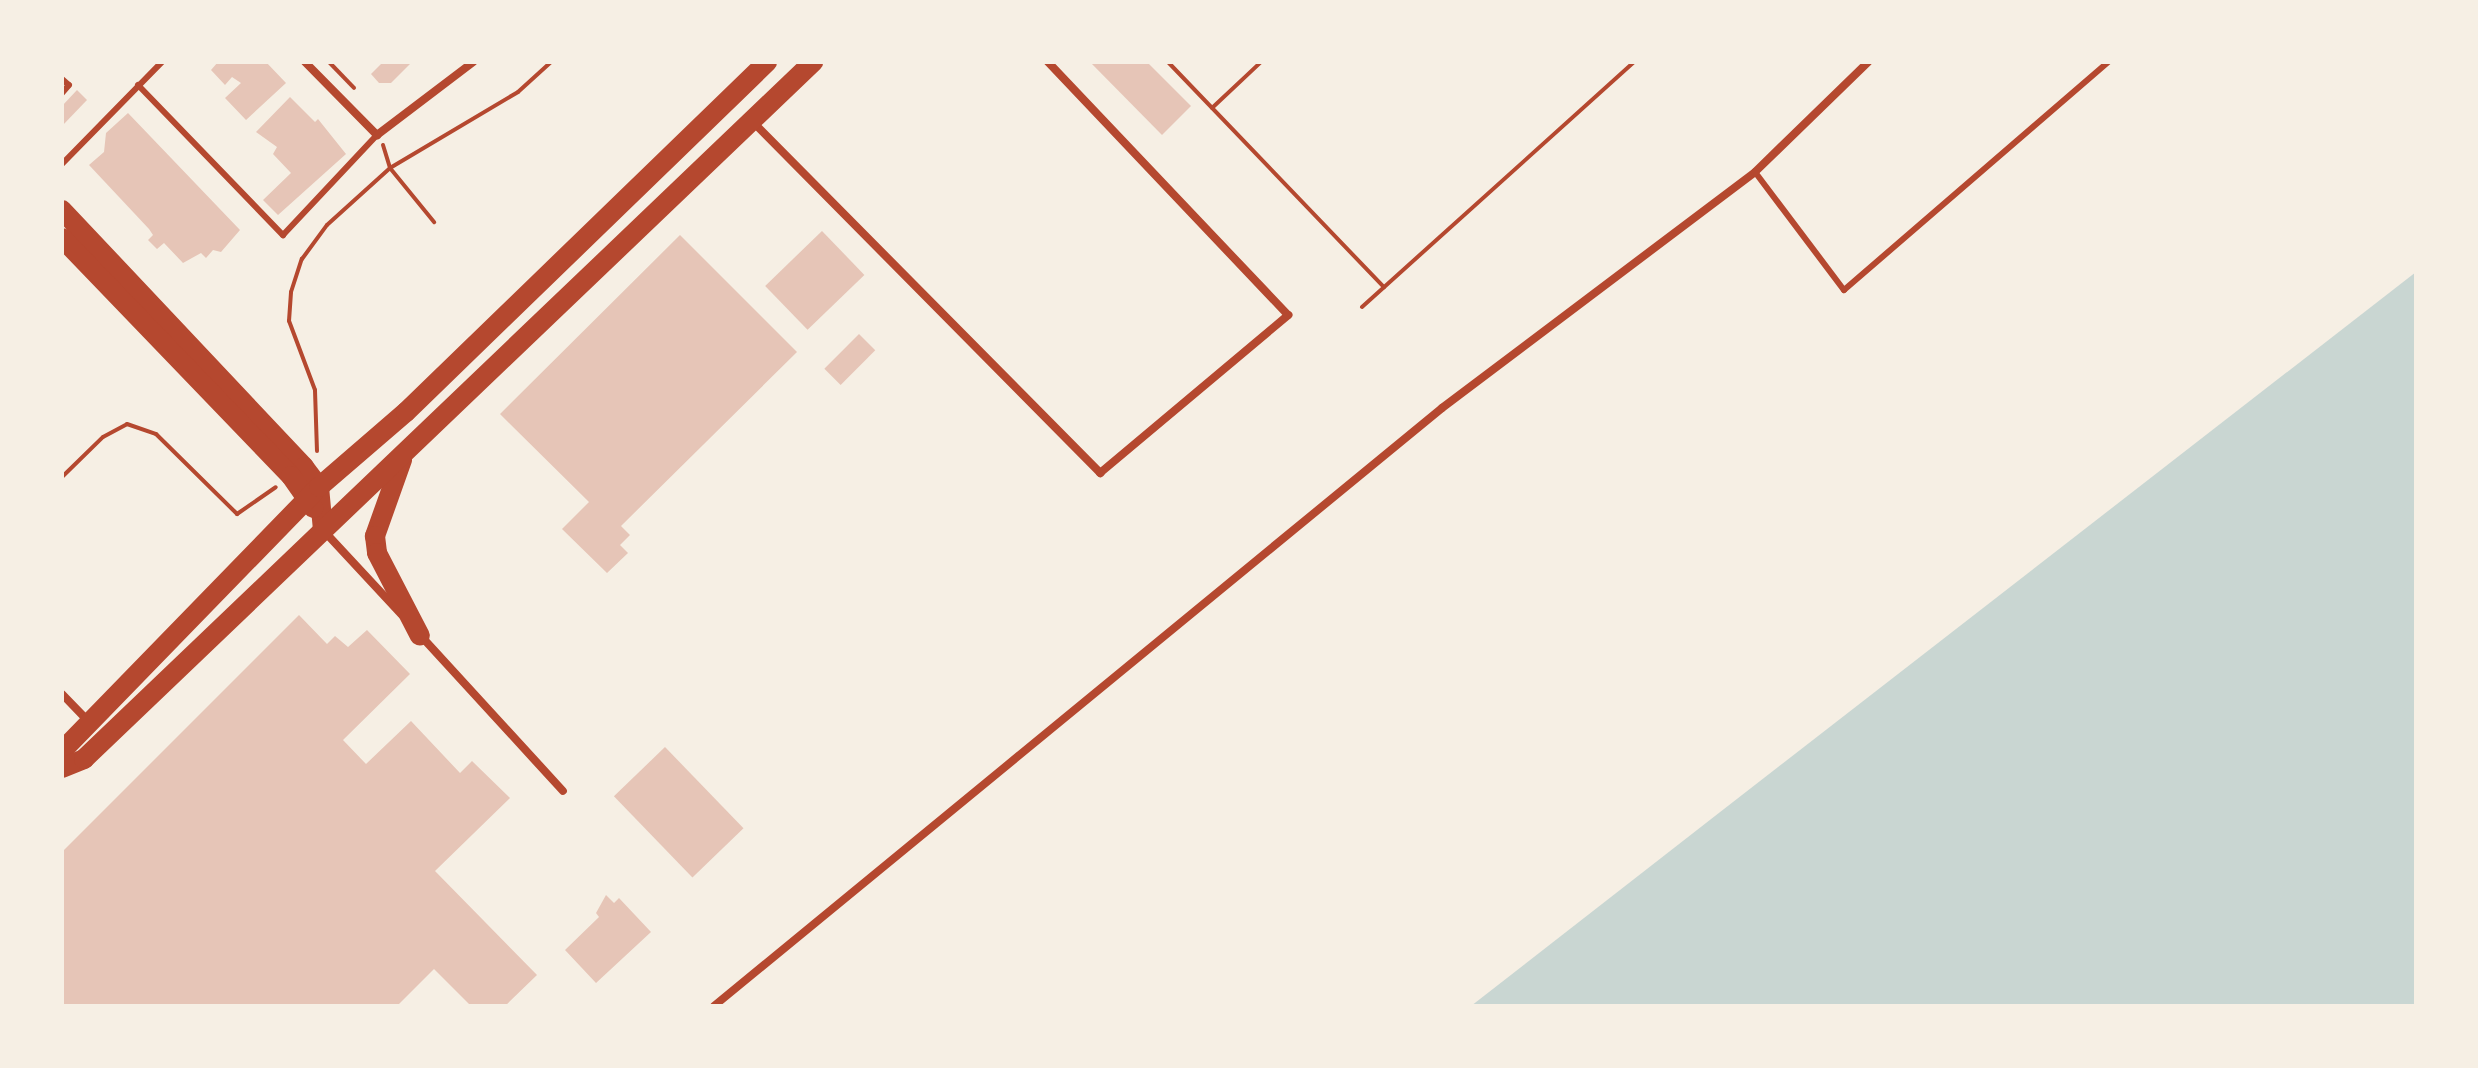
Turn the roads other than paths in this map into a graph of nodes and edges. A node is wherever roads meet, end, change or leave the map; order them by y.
1 (162, 62) edge
2 (305, 62) edge
3 (473, 62) edge
4 (767, 62) edge
5 (813, 62) edge
6 (1048, 62) edge
7 (1868, 62) edge
8 (2108, 62) edge
9 (62, 79) edge
10 (138, 85) junction
11 (62, 93) edge
12 (753, 122) junction
13 (377, 135) junction
14 (62, 164) edge
15 (1755, 172) junction
16 (62, 210) edge
17 (62, 238) edge
18 (405, 452) junction
19 (314, 493) junction
20 (323, 530) junction
21 (420, 636) junction
22 (62, 694) edge
23 (88, 722) junction
24 (62, 751) edge
25 (62, 768) edge
26 (563, 791) dead end
27 (714, 1006) edge

1 - 10 lane
2 - 13 street
3 - 13 street
4 - 19 main road
5 - 12 main road
6 - 12 street
7 - 15 street
8 - 15 lane
9 - 11 lane
10 - 13 lane
10 - 14 lane
12 - 18 main road
15 - 27 street
16 - 19 main road
17 - 19 main road
18 - 20 main road
18 - 21 main road
19 - 20 main road
19 - 23 main road
20 - 21 street
20 - 25 main road
21 - 26 street
22 - 23 street
23 - 24 main road

